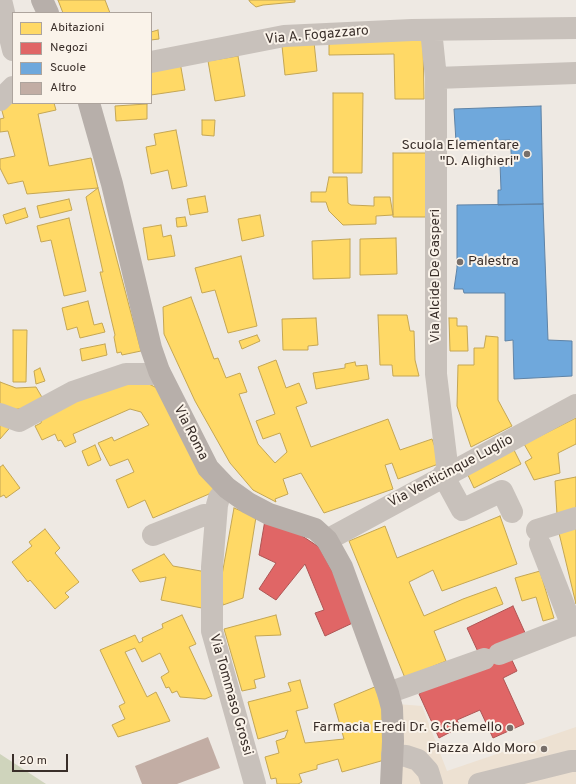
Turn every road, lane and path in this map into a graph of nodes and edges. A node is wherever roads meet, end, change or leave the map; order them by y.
1 (42, 0) edge
2 (1, 3) edge
3 (48, 12) edge
4 (576, 28) edge
5 (422, 30) junction
6 (12, 46) edge
7 (152, 62) edge
8 (576, 73) edge
9 (436, 78) junction
10 (12, 88) edge
11 (0, 100) edge
12 (89, 104) edge
13 (159, 371) junction
14 (576, 405) edge
15 (0, 414) edge
16 (446, 474) junction
17 (227, 488) junction
18 (512, 512) dead end
19 (216, 516) junction
20 (576, 518) edge
21 (153, 535) dead end
22 (327, 540) junction
23 (574, 625) edge
24 (388, 693) junction
25 (392, 755) junction
26 (576, 761) edge
27 (256, 784) edge
28 (391, 784) edge
29 (432, 784) edge
30 (479, 784) edge

1 - 3 main road
2 - 6 street
4 - 5 street, Via A. Fogazzaro
5 - 7 street, Via A. Fogazzaro
5 - 9 street, Via Alcide De Gasperi
8 - 9 street
9 - 16 street, Via Alcide De Gasperi
10 - 11 street
12 - 13 main road, Via Roma
13 - 15 street
13 - 17 main road, Via Roma
14 - 16 street, Via Venticinque Luglio
16 - 18 street
16 - 22 street, Via Venticinque Luglio
17 - 19 street, Via Tommaso Grossi
17 - 22 main road, Via Roma
19 - 21 street
19 - 27 street, Via Tommaso Grossi
20 - 23 street
22 - 24 main road, Via Roma
23 - 24 street
24 - 25 main road, Via Roma
25 - 28 main road, Via Roma
25 - 29 street
26 - 30 street

